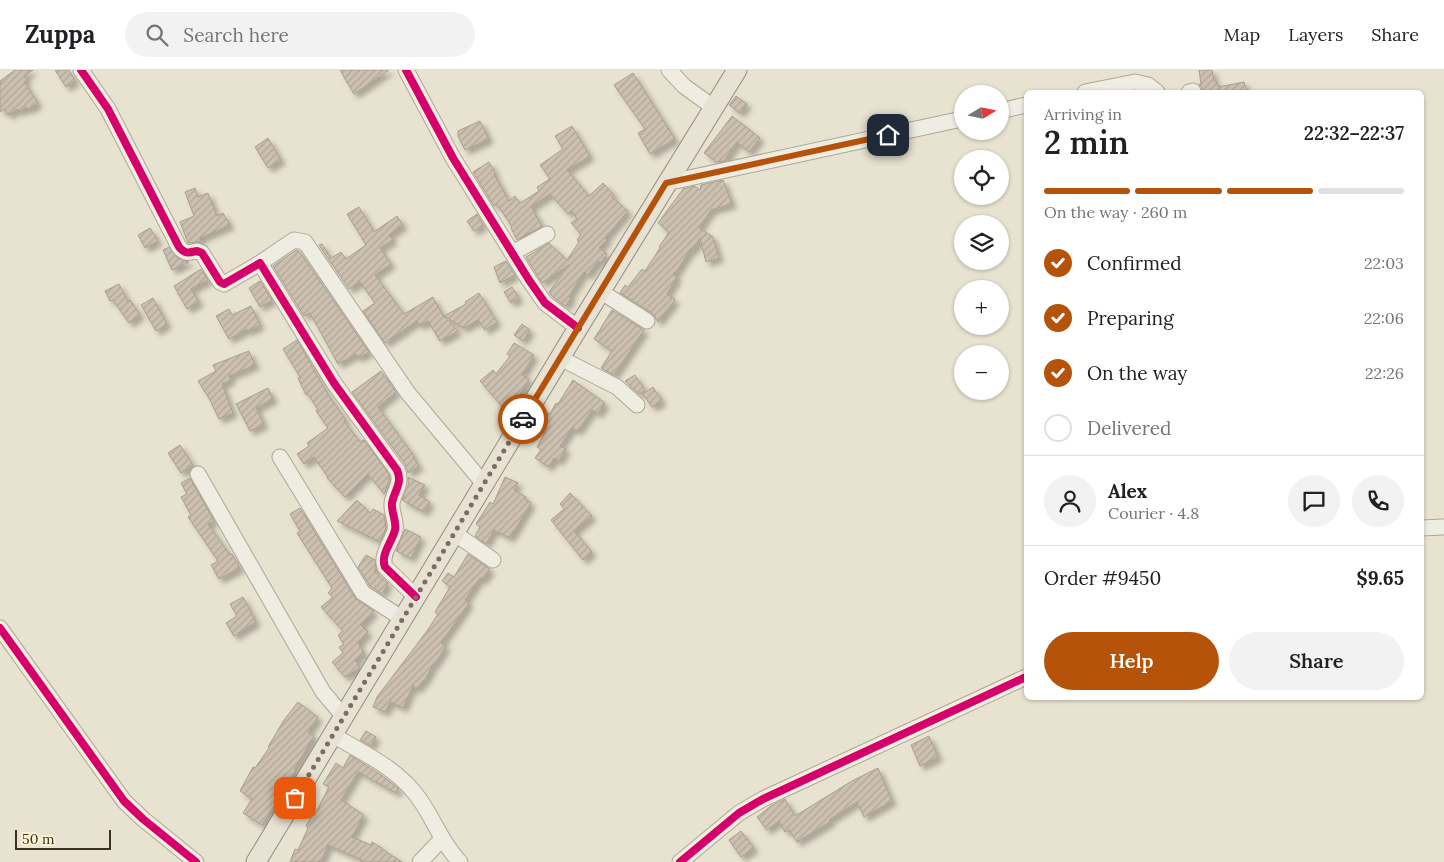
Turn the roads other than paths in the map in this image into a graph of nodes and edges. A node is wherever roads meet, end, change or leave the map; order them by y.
1 (81, 70) edge
2 (406, 70) edge
3 (669, 70) edge
4 (737, 70) edge
5 (1095, 90) edge
6 (1154, 90) edge
7 (1024, 105) edge
8 (713, 107) junction
9 (1009, 109) edge
10 (954, 121) edge
11 (666, 183) junction
12 (547, 234) dead end
13 (512, 253) junction
14 (260, 264) junction
15 (600, 291) junction
16 (647, 320) dead end
17 (578, 328) junction
18 (560, 358) junction
19 (637, 405) dead end
20 (280, 457) dead end
21 (198, 474) dead end
22 (484, 484) junction
23 (1444, 527) edge
24 (1424, 528) edge
25 (454, 533) junction
26 (493, 560) dead end
27 (416, 596) junction
28 (403, 619) junction
29 (0, 628) edge
30 (1024, 678) edge
31 (344, 717) junction
32 (333, 734) junction
33 (442, 839) junction
34 (196, 862) edge
35 (256, 862) edge
36 (420, 862) edge
37 (460, 862) edge
38 (680, 862) edge

1 - 14 street
2 - 13 street
3 - 8 street
4 - 8 main road
5 - 6 street
7 - 9 street
8 - 11 main road
10 - 11 street
11 - 15 main road
12 - 13 street
13 - 17 street
14 - 22 street
14 - 27 street
15 - 16 street
15 - 17 main road
17 - 18 main road
18 - 19 street
18 - 22 main road
20 - 28 street
21 - 31 street
22 - 25 main road
23 - 24 street
25 - 26 street
25 - 27 main road
27 - 28 main road
28 - 31 main road
29 - 34 street
30 - 38 street
31 - 32 main road
32 - 33 street
32 - 35 main road
33 - 36 street
33 - 37 street

